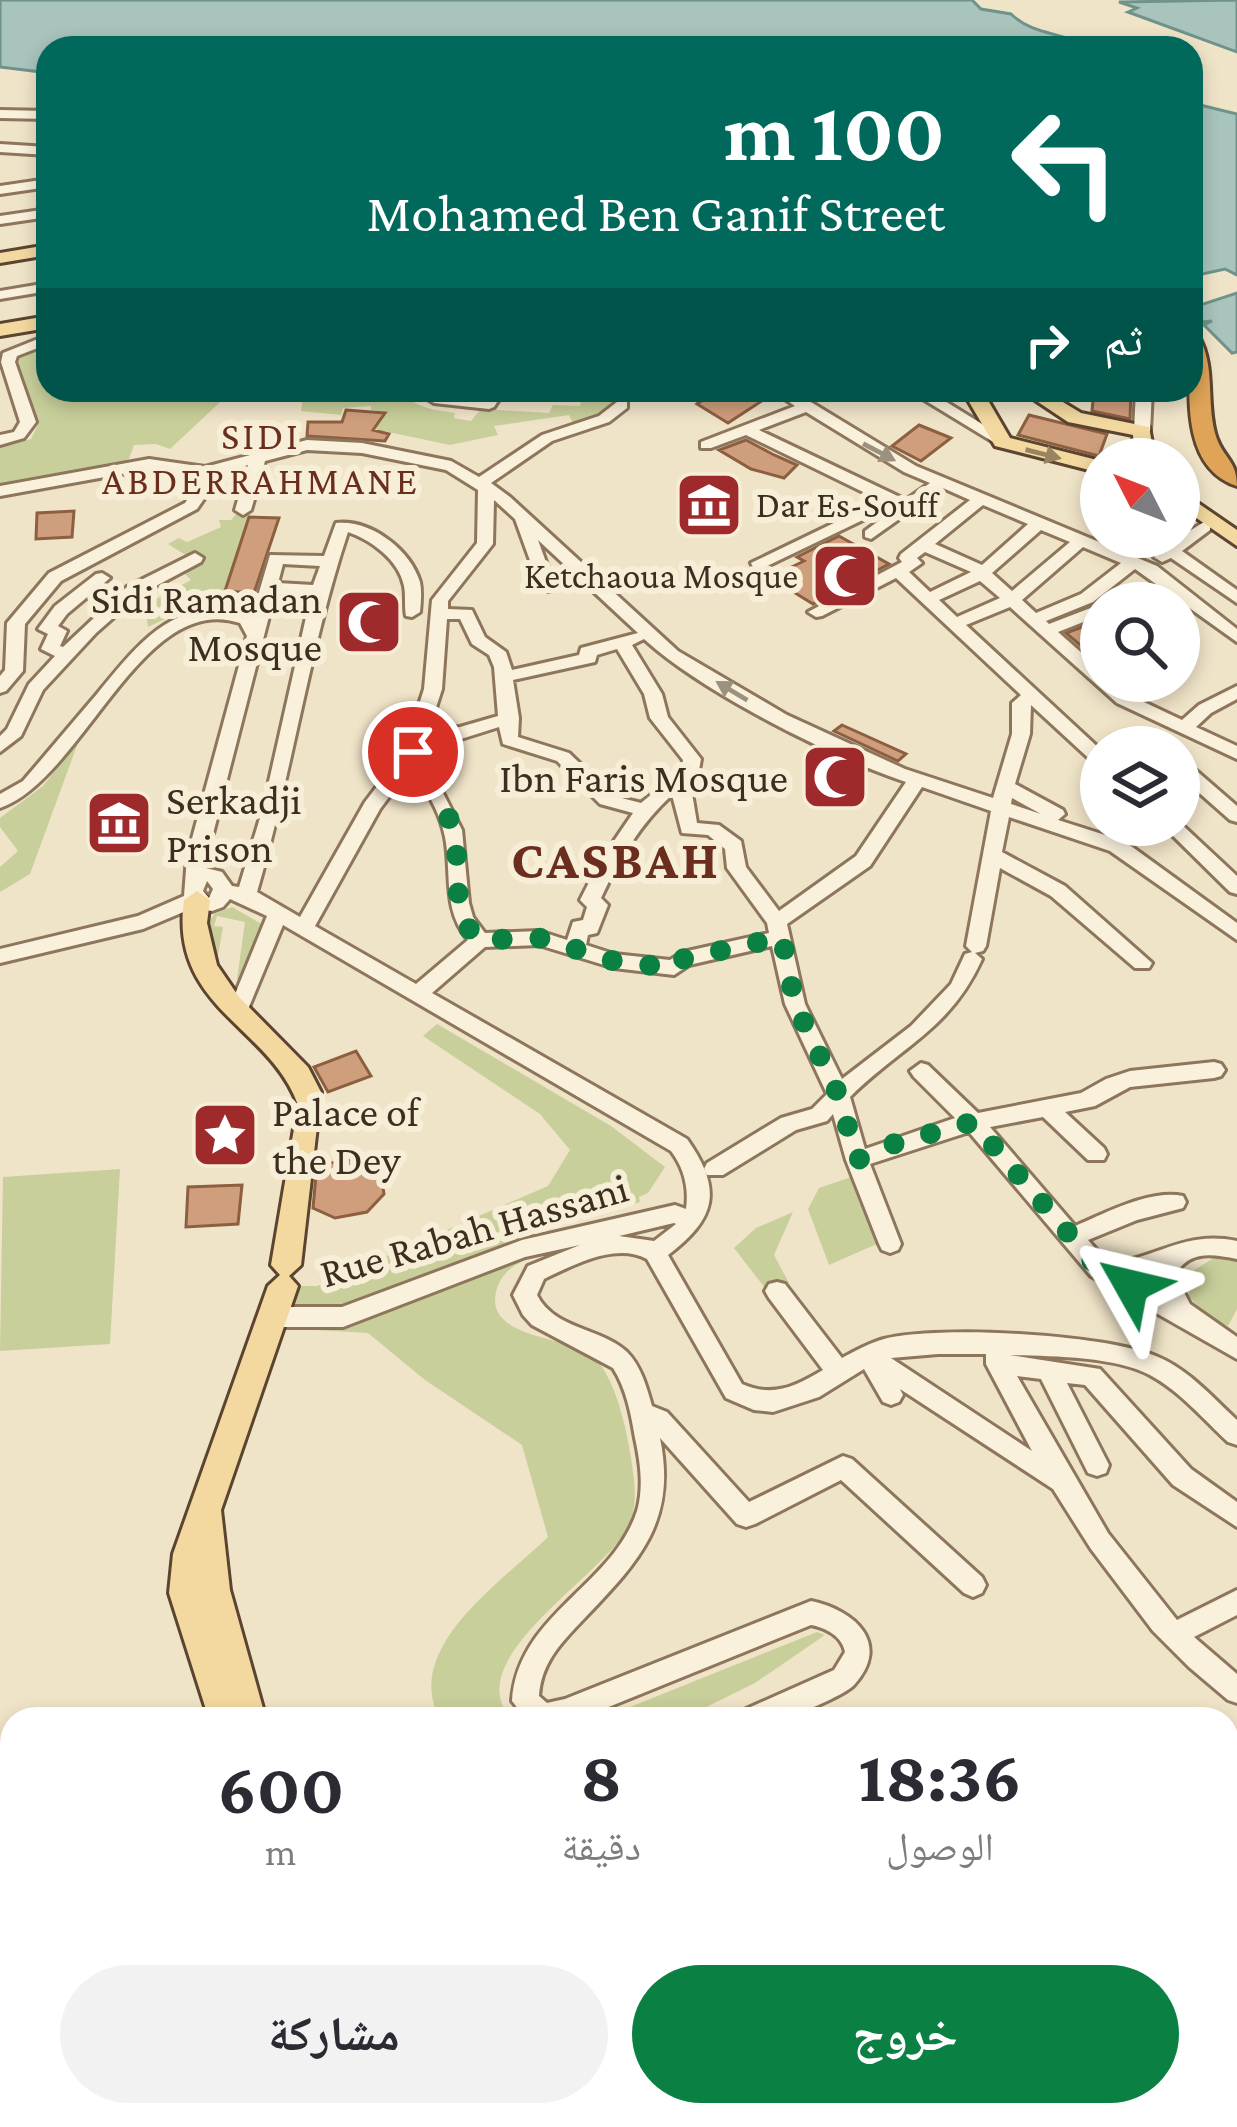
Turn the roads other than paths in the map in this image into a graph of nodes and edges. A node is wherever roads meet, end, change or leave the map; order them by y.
1 (0, 114) edge
2 (36, 115) edge
3 (0, 148) edge
4 (36, 153) edge
5 (36, 168) edge
6 (0, 175) edge
7 (28, 177) junction
8 (36, 180) edge
9 (36, 185) edge
10 (0, 190) edge
11 (36, 215) edge
12 (0, 220) edge
13 (36, 252) edge
14 (0, 257) edge
15 (36, 289) edge
16 (0, 295) edge
17 (36, 324) edge
18 (0, 330) edge
19 (36, 343) edge
20 (1203, 350) edge
21 (800, 402) edge
22 (936, 402) edge
23 (979, 402) edge
24 (1041, 402) edge
25 (1046, 402) edge
26 (1144, 402) edge
27 (1200, 402) edge
28 (806, 406) junction
29 (617, 410) dead end
30 (1091, 423) junction
31 (745, 428) junction
32 (1122, 438) edge
33 (1142, 438) edge
34 (0, 440) edge
35 (1000, 440) junction
36 (706, 445) dead end
37 (258, 458) junction
38 (1080, 462) edge
39 (1237, 467) edge
40 (204, 472) junction
41 (1237, 479) edge
42 (941, 482) junction
43 (484, 485) junction
44 (0, 491) edge
45 (981, 499) junction
46 (908, 507) junction
47 (243, 510) dead end
48 (520, 514) junction
49 (863, 514) dead end
50 (1039, 524) junction
51 (871, 534) dead end
52 (1200, 536) edge
53 (1200, 538) edge
54 (1237, 540) edge
55 (1080, 541) edge
56 (1080, 542) edge
57 (923, 545) junction
58 (1200, 548) edge
59 (1237, 549) edge
60 (195, 558) dead end
61 (1121, 558) edge
62 (1153, 558) edge
63 (329, 561) junction
64 (760, 563) dead end
65 (1140, 566) junction
66 (898, 571) junction
67 (981, 574) junction
68 (102, 578) dead end
69 (1162, 582) edge
70 (547, 586) dead end
71 (268, 587) junction
72 (1233, 590) edge
73 (320, 591) junction
74 (928, 599) junction
75 (1200, 600) edge
76 (1011, 601) junction
77 (1200, 609) edge
78 (412, 612) dead end
79 (816, 612) dead end
80 (439, 614) junction
81 (1080, 615) edge
82 (955, 624) junction
83 (1040, 626) junction
84 (254, 634) junction
85 (649, 634) junction
86 (1237, 637) edge
87 (622, 642) junction
88 (68, 653) junction
89 (1080, 659) edge
90 (504, 677) junction
91 (0, 687) edge
92 (1237, 692) edge
93 (1033, 696) junction
94 (1130, 702) edge
95 (510, 718) junction
96 (1180, 726) edge
97 (1186, 726) edge
98 (1200, 736) edge
99 (1080, 740) edge
100 (415, 744) junction
101 (0, 746) edge
102 (1237, 753) edge
103 (917, 780) junction
104 (669, 787) junction
105 (1200, 787) edge
106 (1005, 796) junction
107 (0, 802) edge
108 (643, 810) junction
109 (1237, 816) edge
110 (1194, 846) edge
111 (994, 856) junction
112 (1237, 886) edge
113 (210, 896) junction
114 (278, 914) junction
115 (303, 929) junction
116 (779, 929) junction
117 (1237, 933) edge
118 (485, 940) junction
119 (576, 946) junction
120 (0, 956) edge
121 (463, 958) junction
122 (436, 960) dead end
123 (1142, 963) dead end
124 (418, 994) junction
125 (239, 1009) junction
126 (1214, 1070) dead end
127 (922, 1071) dead end
128 (839, 1096) junction
129 (1046, 1107) junction
130 (973, 1122) junction
131 (1096, 1154) dead end
132 (857, 1160) junction
133 (715, 1168) dead end
134 (1175, 1202) dead end
135 (693, 1221) junction
136 (1071, 1237) junction
137 (890, 1244) dead end
138 (1180, 1250) junction
139 (1237, 1250) edge
140 (655, 1253) junction
141 (1100, 1269) junction
142 (777, 1292) dead end
143 (275, 1317) junction
144 (1188, 1318) junction
145 (1237, 1349) edge
146 (998, 1354) junction
147 (869, 1356) junction
148 (1047, 1368) junction
149 (839, 1372) junction
150 (891, 1395) dead end
151 (640, 1412) junction
152 (1237, 1435) edge
153 (1097, 1465) dead end
154 (1059, 1482) junction
155 (210, 1489) junction
156 (1237, 1516) edge
157 (973, 1585) dead end
158 (1237, 1602) edge
159 (1175, 1634) junction
160 (1237, 1691) edge
161 (222, 1707) edge
162 (246, 1707) edge
163 (532, 1707) edge
164 (577, 1707) edge
165 (780, 1707) edge

1 - 2 street
3 - 4 street
5 - 7 street
6 - 7 street
7 - 8 street
9 - 10 street
11 - 12 street
13 - 14 main road
15 - 16 street
17 - 18 main road
19 - 34 street
20 - 39 highway
21 - 28 street
22 - 35 street
23 - 35 main road
24 - 30 main road
25 - 30 main road
26 - 33 street
27 - 41 highway
28 - 31 street
28 -> 42 street
29 - 43 street
30 - 32 main road
31 - 36 street
31 - 46 street
35 -> 38 main road
37 - 40 street
37 - 43 street
37 - 47 street
40 - 44 street
40 - 91 street
42 - 45 street
42 - 46 street
43 - 48 street
43 - 80 street
45 - 50 street
45 - 57 street
46 - 51 street
48 - 70 street
48 - 85 street
49 - 64 street
50 - 55 street
50 - 67 street
52 - 54 main road
53 - 59 main road
56 - 76 street
57 - 66 street
57 - 67 street
58 - 72 street
60 - 88 street
61 - 65 street
62 - 65 street
63 - 71 street
63 - 73 street
63 - 78 street
65 - 69 street
65 - 83 street
66 - 74 street
66 - 79 street
67 - 74 street
67 - 76 street
68 - 88 street
71 - 73 street
71 - 84 street
72 - 75 street
73 - 113 street
74 - 82 street
76 - 82 street
76 - 83 street
77 - 86 street
80 - 90 street
80 - 100 street
81 - 83 street
82 - 93 street
83 - 89 street
84 - 107 street
84 - 113 street
85 - 87 street
103 -> 85 street
87 - 90 street
87 - 104 street
88 - 101 street
90 - 95 street
92 - 97 street
93 - 99 street
93 - 106 street
94 - 96 street
95 - 100 street
95 - 108 street
98 - 102 street
100 - 115 street
100 - 118 street
103 - 106 street
103 - 116 street
104 - 108 street
104 - 116 street
105 - 109 street
106 - 111 street
106 - 117 street
108 - 119 street
110 - 112 street
111 - 123 street
111 - 128 street
113 - 114 street
113 - 120 street
113 - 125 main road
114 - 115 street
114 - 125 street
115 - 124 street
116 - 119 street
116 - 128 street
118 - 119 street
118 - 121 street
121 - 122 street
121 - 124 street
124 - 135 street
125 - 143 main road
126 - 129 street
127 - 130 street
128 - 132 street
128 - 133 street
129 - 130 street
129 - 131 street
130 - 132 street
130 - 136 street
132 - 137 street
134 - 136 street
135 - 140 street
135 - 143 street, Rue Rabah Hassani
136 - 141 street
138 - 139 street
138 - 141 street
138 - 144 street
140 - 149 street
140 - 151 street
141 - 144 street
142 - 149 street
143 - 155 main road
144 - 145 street
146 - 147 street
146 - 148 street
146 - 152 street
146 - 154 street
147 - 149 street
147 - 150 street
147 - 154 street
148 - 153 street
148 - 156 street
151 - 157 street
151 - 163 street
154 - 159 street
155 - 161 main road
155 - 162 main road
158 - 159 street
159 - 160 street
164 - 165 street

